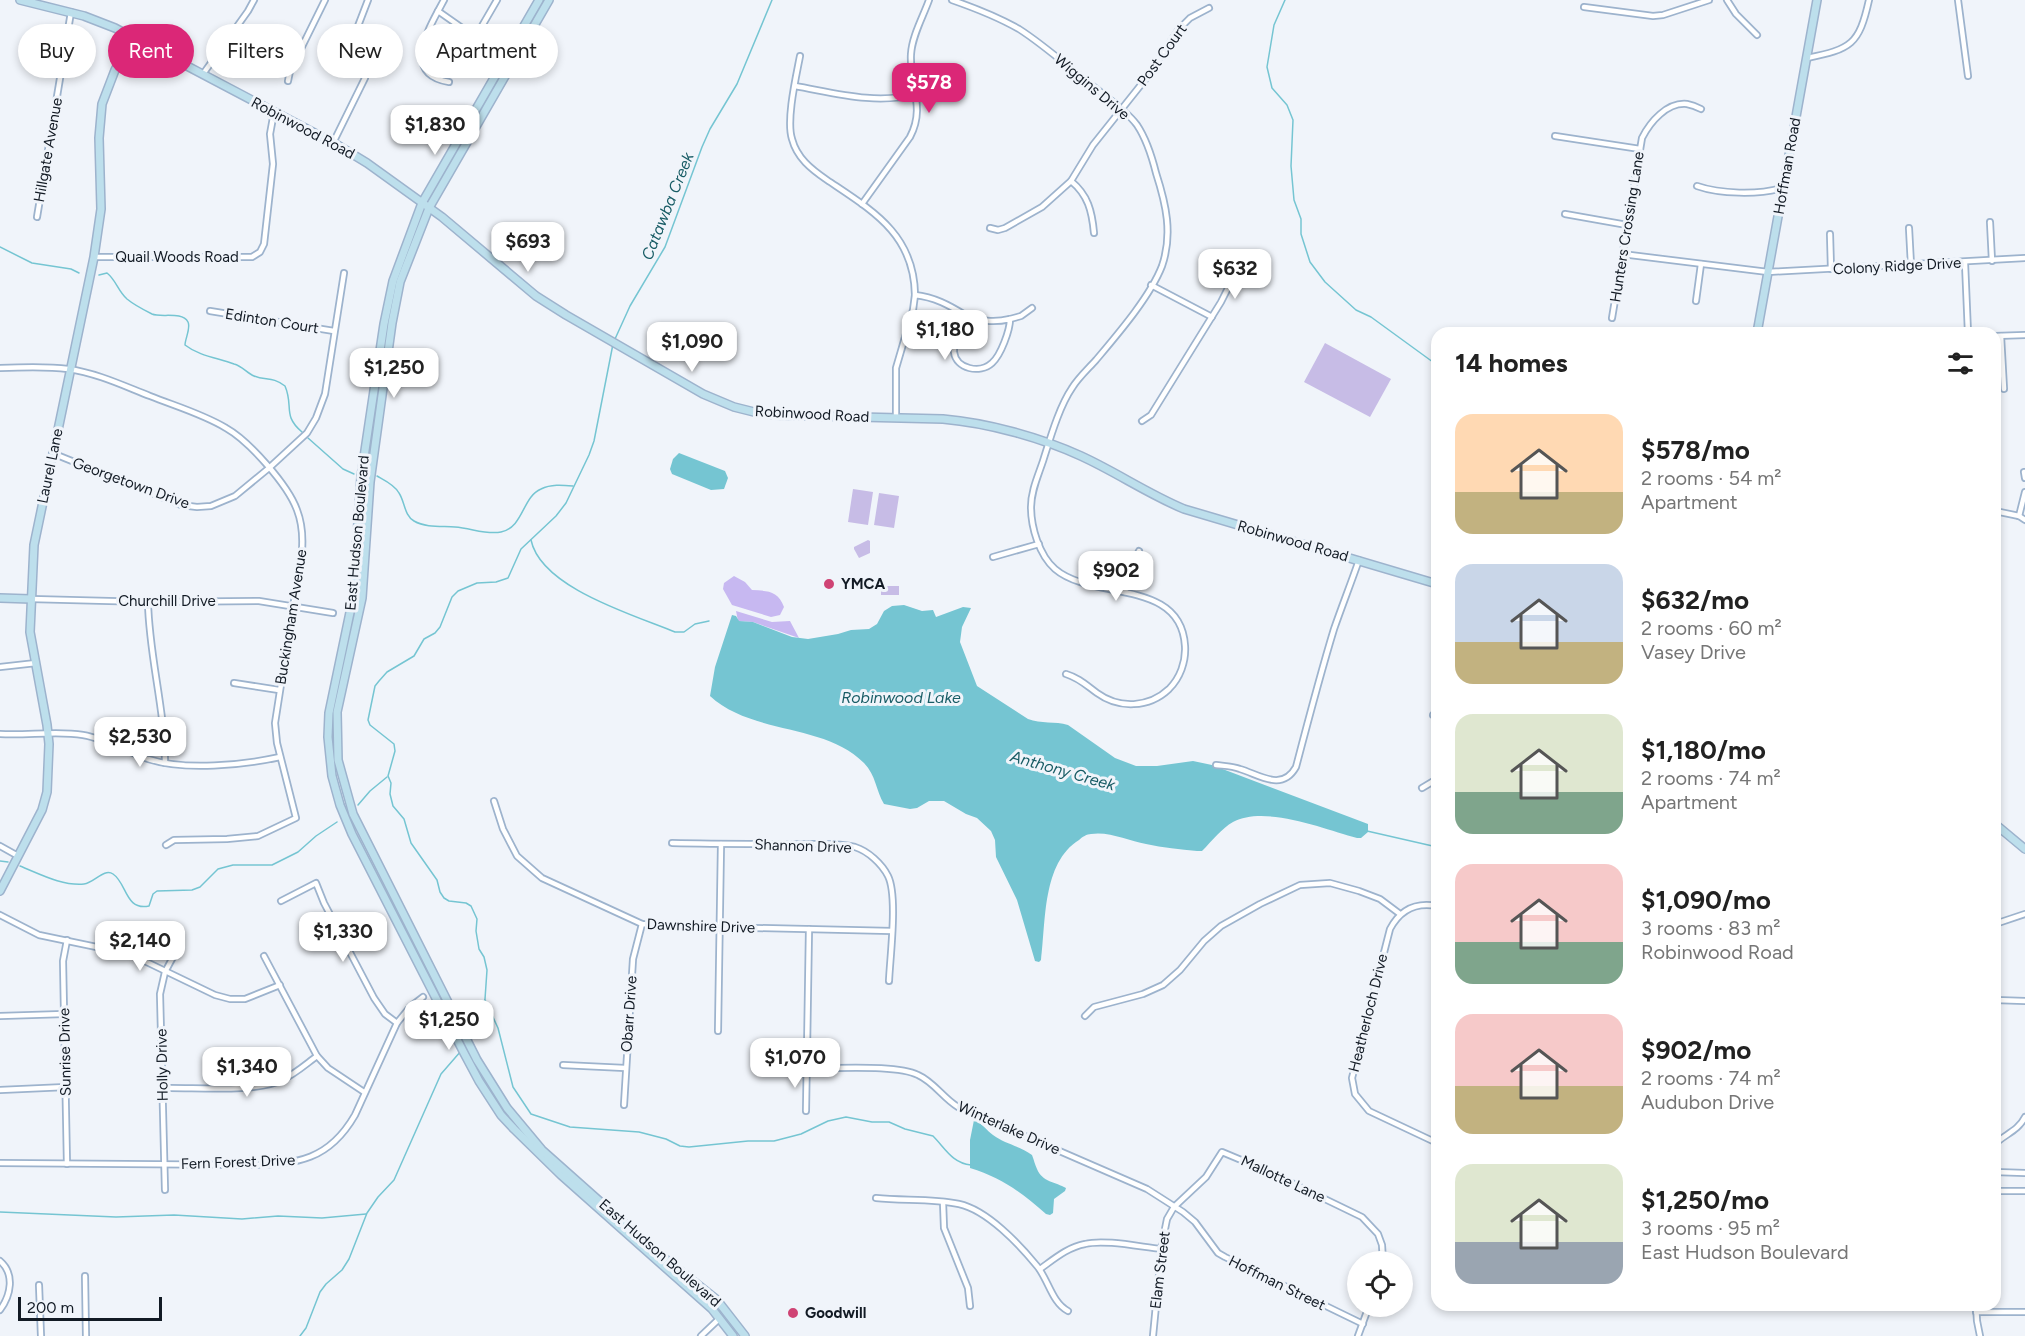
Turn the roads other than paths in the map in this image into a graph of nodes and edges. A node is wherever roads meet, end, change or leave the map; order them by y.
1 (20, 0) edge
2 (254, 0) edge
3 (325, 0) edge
4 (368, 0) edge
5 (444, 0) edge
6 (497, 0) edge
7 (539, 0) edge
8 (549, 0) edge
9 (929, 0) edge
10 (952, 0) edge
11 (1709, 0) edge
12 (1726, 0) edge
13 (1817, 0) edge
14 (1869, 0) edge
15 (1958, 0) edge
16 (1209, 8) dead end
17 (1584, 8) dead end
18 (438, 11) junction
19 (71, 12) junction
20 (456, 24) edge
21 (483, 24) edge
22 (527, 24) edge
23 (533, 24) edge
24 (108, 25) edge
25 (1757, 34) dead end
26 (800, 56) dead end
27 (1807, 58) junction
28 (194, 69) edge
29 (203, 74) junction
30 (1968, 76) dead end
31 (111, 78) edge
32 (499, 78) edge
33 (500, 78) edge
34 (288, 81) dead end
35 (448, 82) dead end
36 (795, 86) junction
37 (916, 94) junction
38 (1701, 109) dead end
39 (1122, 110) junction
40 (274, 112) junction
41 (1555, 136) dead end
42 (333, 143) junction
43 (1640, 149) junction
44 (1071, 181) junction
45 (1697, 186) dead end
46 (1782, 189) junction
47 (422, 203) junction
48 (862, 204) junction
49 (429, 208) junction
50 (1564, 214) dead end
51 (37, 217) dead end
52 (1989, 222) dead end
53 (1627, 225) junction
54 (990, 228) dead end
55 (1910, 228) dead end
56 (1094, 233) dead end
57 (1830, 234) dead end
58 (1622, 254) junction
59 (94, 257) junction
60 (2025, 258) edge
61 (1992, 261) junction
62 (1965, 263) junction
63 (1701, 264) junction
64 (1911, 266) junction
65 (1831, 269) junction
66 (1768, 272) junction
67 (344, 273) dead end
68 (1229, 277) dead end
69 (1151, 285) junction
70 (915, 295) junction
71 (1696, 301) dead end
72 (1032, 308) dead end
73 (210, 311) dead end
74 (964, 315) junction
75 (1212, 316) junction
76 (1612, 318) dead end
77 (1010, 319) junction
78 (1758, 327) edge
79 (1968, 327) edge
80 (334, 331) junction
81 (2025, 335) edge
82 (2001, 336) edge
83 (2001, 362) edge
84 (0, 368) edge
85 (71, 369) junction
86 (2004, 389) dead end
87 (896, 416) junction
88 (1142, 422) dead end
89 (1049, 443) junction
90 (52, 453) junction
91 (269, 468) junction
92 (2024, 471) edge
93 (2025, 478) edge
94 (2025, 492) edge
95 (2001, 512) edge
96 (2019, 516) junction
97 (2025, 520) edge
98 (1039, 544) junction
99 (1139, 551) dead end
100 (993, 557) dead end
101 (1359, 560) junction
102 (1431, 582) edge
103 (1125, 592) junction
104 (0, 598) edge
105 (31, 599) junction
106 (148, 602) junction
107 (294, 606) junction
108 (333, 613) dead end
109 (37, 663) junction
110 (0, 667) edge
111 (1066, 674) dead end
112 (234, 683) dead end
113 (279, 690) junction
114 (0, 734) edge
115 (48, 734) junction
116 (280, 757) junction
117 (165, 763) junction
118 (1216, 765) dead end
119 (1431, 783) edge
120 (1422, 788) dead end
121 (494, 801) dead end
122 (2001, 829) edge
123 (672, 843) dead end
124 (721, 844) junction
125 (166, 845) dead end
126 (0, 846) edge
127 (2025, 849) edge
128 (18, 856) junction
129 (0, 891) edge
130 (280, 900) dead end
131 (1431, 906) edge
132 (1400, 914) junction
133 (2025, 914) edge
134 (0, 915) edge
135 (2001, 922) edge
136 (642, 924) junction
137 (720, 927) junction
138 (809, 929) junction
139 (892, 931) junction
140 (67, 940) junction
141 (180, 944) dead end
142 (264, 956) dead end
143 (165, 972) junction
144 (889, 981) dead end
145 (280, 985) junction
146 (423, 997) dead end
147 (2001, 1000) edge
148 (2025, 1001) edge
149 (64, 1014) junction
150 (0, 1016) edge
151 (1085, 1016) dead end
152 (397, 1023) junction
153 (718, 1031) dead end
154 (317, 1056) junction
155 (563, 1065) dead end
156 (625, 1068) junction
157 (807, 1068) junction
158 (66, 1087) junction
159 (162, 1088) junction
160 (0, 1090) edge
161 (364, 1092) junction
162 (624, 1105) dead end
163 (806, 1111) dead end
164 (2025, 1117) edge
165 (2001, 1138) edge
166 (1431, 1140) edge
167 (0, 1163) edge
168 (67, 1164) junction
169 (164, 1164) junction
170 (2001, 1172) edge
171 (2025, 1173) edge
172 (568, 1177) junction
173 (165, 1190) dead end
174 (2001, 1191) edge
175 (2025, 1191) edge
176 (876, 1198) dead end
177 (943, 1202) junction
178 (1174, 1207) junction
179 (1161, 1249) junction
180 (1382, 1251) edge
181 (0, 1260) edge
182 (1040, 1269) junction
183 (85, 1276) dead end
184 (39, 1285) dead end
185 (1, 1306) edge
186 (970, 1306) dead end
187 (1068, 1311) dead end
188 (1976, 1312) joint
189 (2025, 1312) edge
190 (1365, 1317) edge
191 (720, 1318) junction
192 (1362, 1324) junction
193 (41, 1336) edge
194 (86, 1336) edge
195 (701, 1336) edge
196 (734, 1336) edge
197 (745, 1336) edge
198 (1153, 1336) edge
199 (1358, 1336) edge
200 (1980, 1336) edge

1 - 19 main road, Robinwood Road
2 - 29 street
3 - 34 street
4 - 42 street
5 - 18 street
6 - 21 street
7 - 22 main road, East Hudson Boulevard
8 - 23 main road, East Hudson Boulevard
9 - 37 street
10 - 39 street, Wiggins Drive
11 - 17 street
12 - 25 street
13 - 27 main road, Hoffman Road
14 - 27 street
15 - 30 street
16 - 39 street, Post Court
18 - 20 street
18 - 35 street
19 - 24 main road, Robinwood Road
19 - 51 street, Hillgate Avenue
26 - 36 street
27 - 46 main road, Hoffman Road
28 - 29 main road, Robinwood Road
29 - 40 main road, Robinwood Road
31 - 59 main road, Laurel Lane
32 - 47 main road, East Hudson Boulevard
33 - 49 main road, East Hudson Boulevard
36 - 37 street
36 - 48 street
37 - 48 street
38 - 43 street, Hunters Crossing Lane
39 - 44 street, Post Court
39 - 69 street, Wiggins Drive
40 - 42 main road, Robinwood Road
40 - 59 street, Quail Woods Road
41 - 43 street
42 - 47 main road, Robinwood Road
43 - 53 street, Hunters Crossing Lane
44 - 54 street, Post Court
44 - 56 street
45 - 46 street
46 - 66 main road, Hoffman Road
47 - 49 main road, Robinwood Road
47 - 172 main road, East Hudson Boulevard
48 - 70 street
49 - 87 main road, Robinwood Road
49 - 172 main road, East Hudson Boulevard
50 - 53 street
52 - 61 street
53 - 58 street, Hunters Crossing Lane
55 - 64 street
57 - 65 street
58 - 63 street, Colony Ridge Drive
58 - 76 street, Hunters Crossing Lane
59 - 85 main road, Laurel Lane
60 - 61 street, Colony Ridge Drive
61 - 62 street, Colony Ridge Drive
62 - 64 street, Colony Ridge Drive
62 - 79 street
63 - 66 street, Colony Ridge Drive
63 - 71 street
64 - 65 street, Colony Ridge Drive
65 - 66 street, Colony Ridge Drive
66 - 78 main road, Hoffman Road
67 - 80 street, Georgetown Drive
68 - 75 street
69 - 75 street
69 - 89 street, Wiggins Drive
70 - 74 street
70 - 87 street
72 - 77 street
73 - 80 street, Edinton Court
74 - 77 street
74 - 77 street
75 - 88 street
80 - 91 street, Georgetown Drive
81 - 82 street
83 - 86 street
84 - 85 street, Buckingham Avenue
85 - 90 main road, Laurel Lane
85 - 91 street, Buckingham Avenue
87 - 89 main road, Robinwood Road
89 - 98 street, Wiggins Drive
89 - 101 main road, Robinwood Road
90 - 91 street, Georgetown Drive
90 - 105 main road, Laurel Lane
91 - 107 street, Buckingham Avenue
92 - 93 street
94 - 96 street
95 - 96 street
96 - 97 street
98 - 100 street
98 - 103 street
99 - 103 street
101 - 102 main road, Robinwood Road
101 - 118 street
103 - 111 street
104 - 105 main road, Churchill Drive
105 - 106 street, Churchill Drive
105 - 109 main road, Laurel Lane
106 - 107 street, Churchill Drive
106 - 117 street
107 - 108 street, Churchill Drive
107 - 113 street, Buckingham Avenue
109 - 110 street
109 - 115 main road, Laurel Lane
112 - 113 street
113 - 116 street, Buckingham Avenue
114 - 115 street
115 - 117 street
115 - 128 main road, Laurel Lane
116 - 117 street
116 - 125 street, Buckingham Avenue
119 - 120 street
121 - 136 street, Dawnshire Drive
122 - 127 main road
123 - 124 street, Shannon Drive
124 - 137 street
124 - 139 street, Shannon Drive
126 - 128 street
128 - 129 main road, Laurel Lane
130 - 152 street
131 - 132 street
132 - 151 street
132 - 166 street, Heatherloch Drive
133 - 135 street
134 - 140 street
136 - 137 street, Dawnshire Drive
136 - 156 street, Obarr Drive
137 - 138 street, Dawnshire Drive
137 - 153 street
138 - 139 street, Dawnshire Drive
138 - 157 street
139 - 144 street, Shannon Drive
140 - 143 street
140 - 149 street, Sunrise Drive
141 - 143 street, Holly Drive
142 - 145 street
143 - 145 street
143 - 159 street, Holly Drive
145 - 154 street
146 - 152 street, Fern Forest Drive
147 - 148 street
149 - 150 street
149 - 158 street, Sunrise Drive
152 - 161 street, Fern Forest Drive
154 - 159 street
154 - 161 street
155 - 156 street
156 - 162 street, Obarr Drive
157 - 163 street
157 - 178 street, Winterlake Drive
158 - 160 street
158 - 168 street, Sunrise Drive
159 - 169 street, Holly Drive
161 - 169 street, Fern Forest Drive
164 - 165 street
167 - 168 street, Fern Forest Drive
168 - 169 street, Fern Forest Drive
169 - 173 street, Holly Drive
170 - 171 street
172 - 191 main road, East Hudson Boulevard
172 - 197 main road, East Hudson Boulevard
174 - 175 street
176 - 177 street
177 - 182 street
177 - 186 street
178 - 179 street, Elam Street
178 - 180 street, Mallotte Lane
178 - 192 street, Hoffman Street
179 - 182 street
179 - 198 street, Elam Street
181 - 185 street
182 - 187 street
183 - 194 street
184 - 193 street
188 - 189 street
188 - 200 street
190 - 192 street
191 - 195 street
191 - 196 main road, East Hudson Boulevard
192 - 199 street

